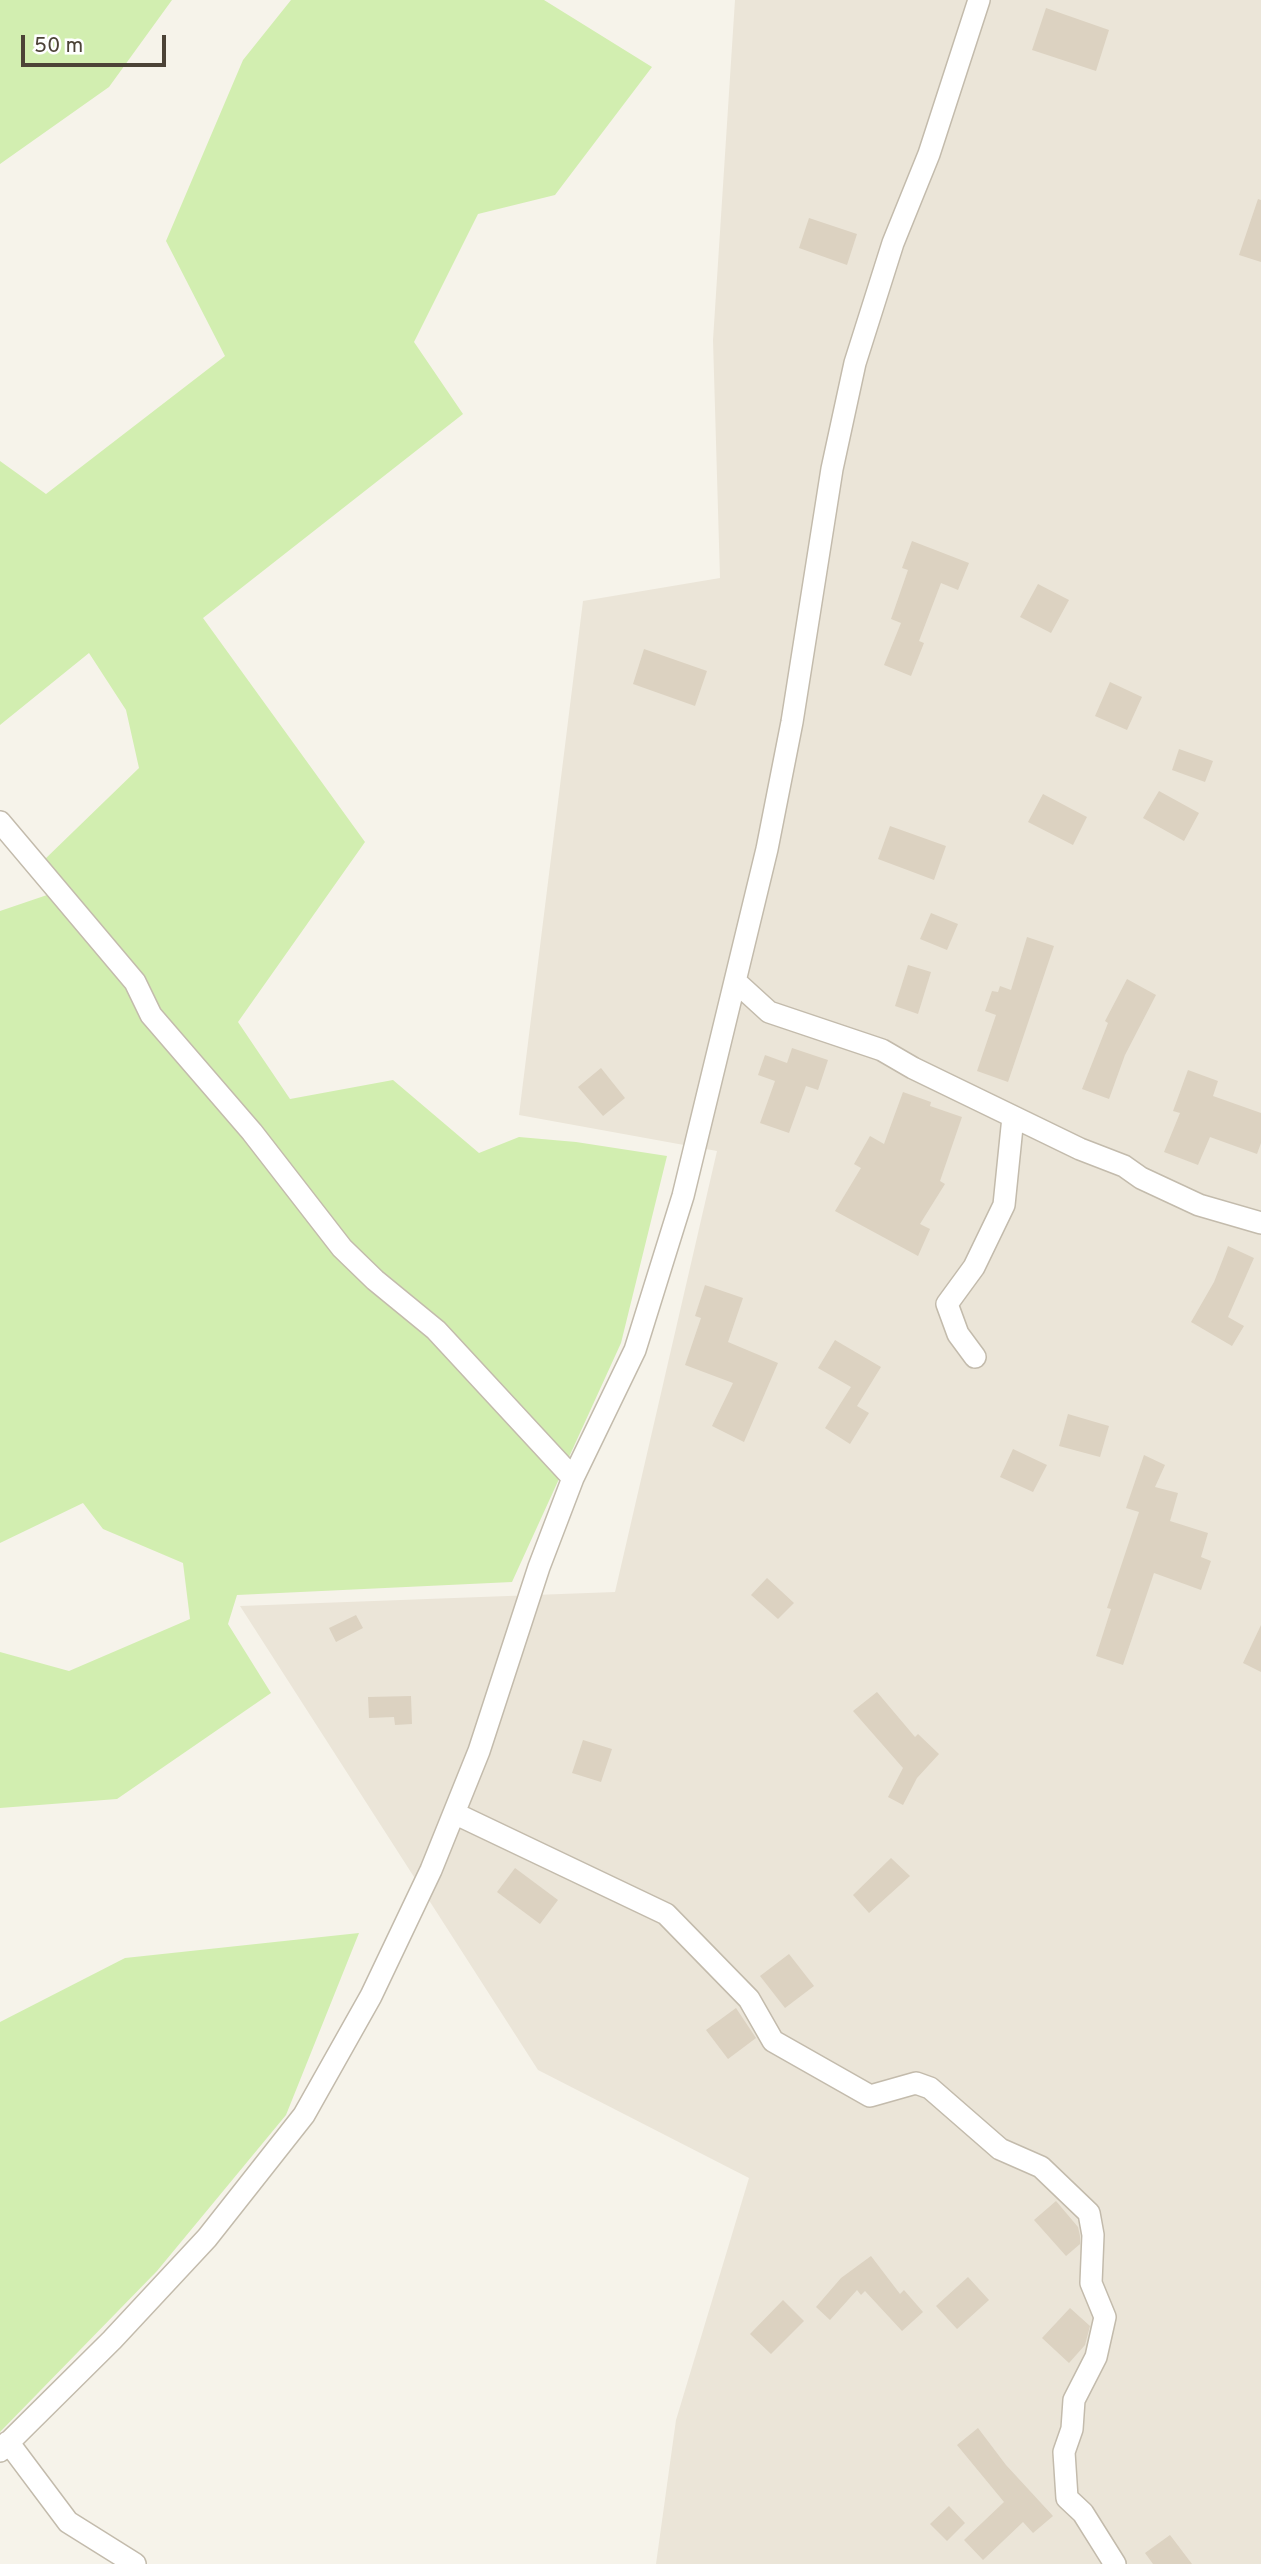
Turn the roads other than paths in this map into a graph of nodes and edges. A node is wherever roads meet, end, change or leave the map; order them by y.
1 (979, 0) edge
2 (0, 822) edge
3 (735, 981) junction
4 (769, 1012) junction
5 (726, 1022) junction
6 (1013, 1116) junction
7 (1261, 1223) edge
8 (975, 1357) dead end
9 (573, 1478) junction
10 (454, 1813) junction
11 (4, 2446) edge
12 (135, 2564) edge
13 (1115, 2564) edge

1 - 3 street
2 - 9 street
3 - 4 street
3 - 5 street
4 - 5 street
4 - 6 street
5 - 9 street
6 - 7 street
6 - 8 street
9 - 10 street
10 - 11 street
10 - 13 street
11 - 12 street

